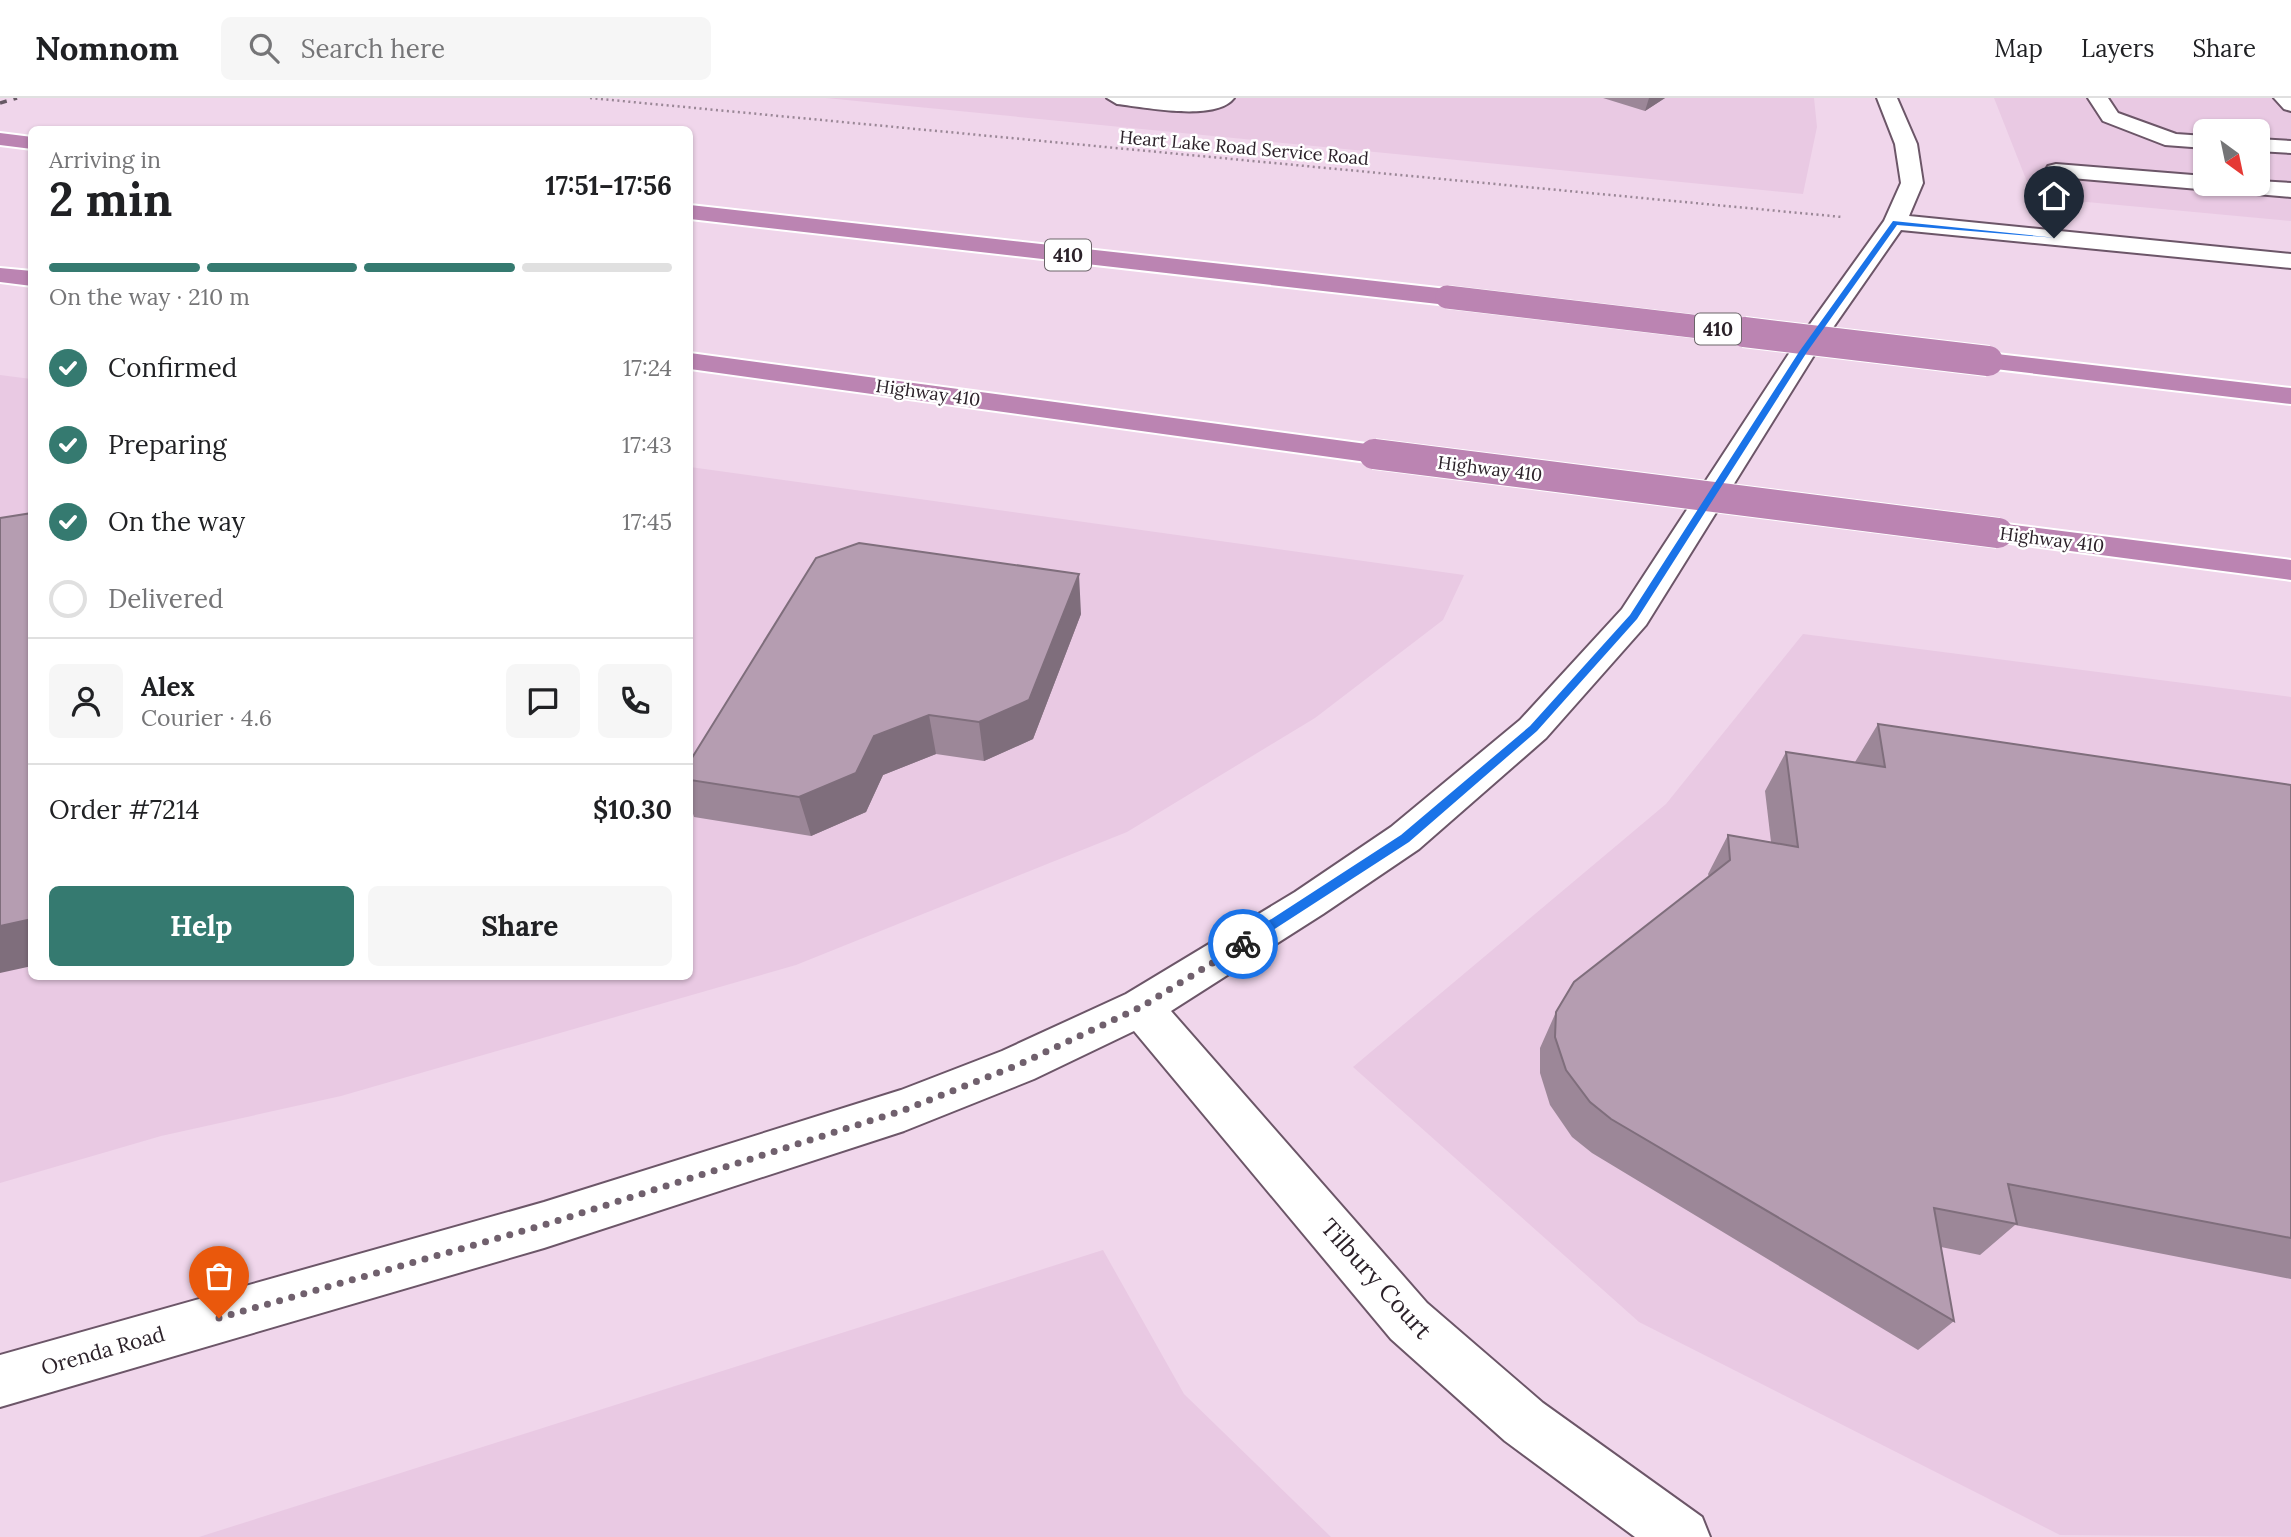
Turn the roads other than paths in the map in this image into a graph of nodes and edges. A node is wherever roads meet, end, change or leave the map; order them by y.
1 (1117, 98) edge
2 (1224, 98) edge
3 (1887, 98) edge
4 (2098, 98) edge
5 (2284, 98) edge
6 (2291, 105) edge
7 (0, 139) edge
8 (2193, 141) edge
9 (28, 142) edge
10 (2270, 146) edge
11 (2291, 147) edge
12 (2056, 171) dead end
13 (2193, 182) edge
14 (2270, 188) edge
15 (2291, 190) edge
16 (693, 212) edge
17 (1895, 222) junction
18 (2291, 261) edge
19 (0, 275) edge
20 (28, 278) edge
21 (693, 361) edge
22 (2291, 396) edge
23 (2291, 570) edge
24 (1141, 1007) junction
25 (0, 1381) edge
26 (1682, 1537) edge

1 - 2 street
3 - 17 street, Orenda Road
4 - 8 street
5 - 6 street
7 - 9 highway
10 - 11 street
12 - 13 street
14 - 15 street
16 - 22 highway, 410, bridge
17 - 18 street
17 - 24 street, Orenda Road
19 - 20 highway
21 - 23 highway, Highway 410, bridge
24 - 25 street, Orenda Road
24 - 26 street, Tilbury Court

